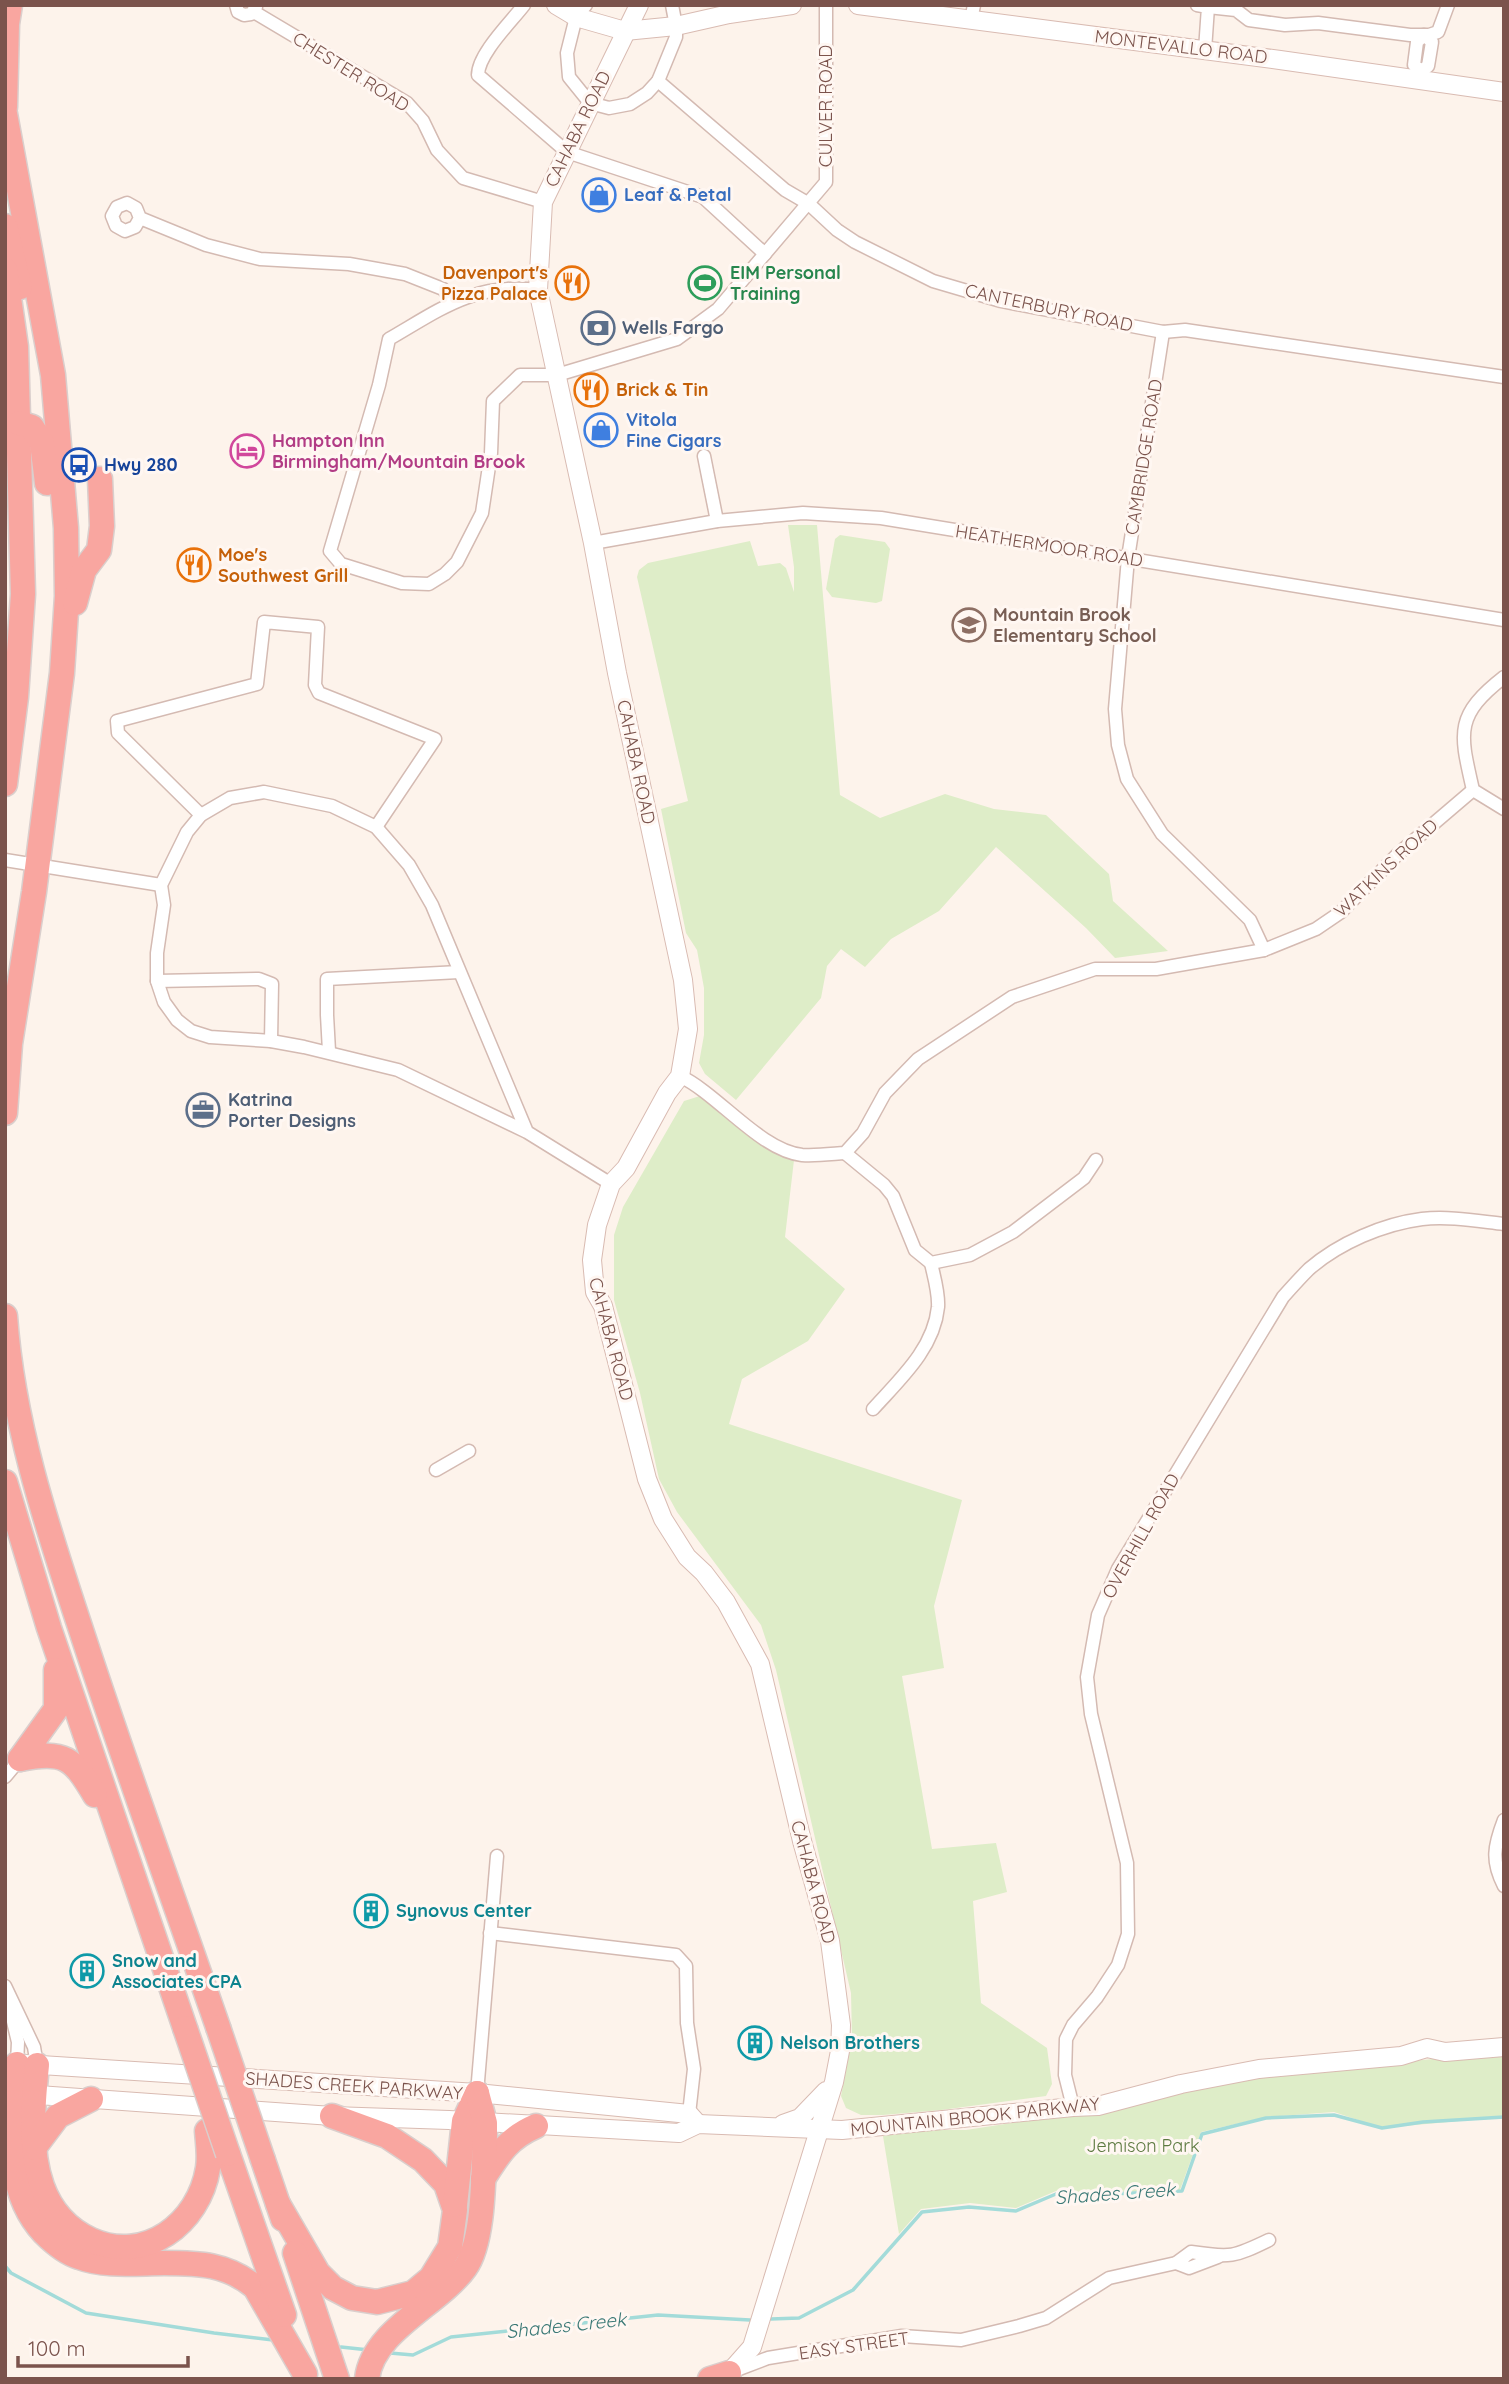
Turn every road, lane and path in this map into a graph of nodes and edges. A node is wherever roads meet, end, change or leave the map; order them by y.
1 (10, 5) edge
2 (236, 5) edge
3 (524, 5) edge
4 (556, 5) edge
5 (639, 5) edge
6 (672, 5) edge
7 (792, 5) edge
8 (826, 5) edge
9 (858, 5) edge
10 (1448, 5) edge
11 (1203, 6) edge
12 (255, 9) edge
13 (581, 11) edge
14 (972, 13) edge
15 (676, 26) junction
16 (625, 32) junction
17 (1424, 35) junction
18 (1205, 50) junction
19 (1420, 76) junction
20 (658, 81) junction
21 (1504, 92) edge
22 (590, 103) junction
23 (5, 107) edge
24 (5, 114) edge
25 (567, 152) junction
26 (543, 202) junction
27 (809, 204) junction
28 (140, 218) dead end
29 (5, 226) edge
30 (765, 254) junction
31 (5, 270) edge
32 (538, 290) junction
33 (453, 303) junction
34 (1163, 332) junction
35 (557, 375) junction
36 (1504, 377) edge
37 (19, 423) junction
38 (60, 434) junction
39 (704, 456) dead end
40 (100, 479) dead end
41 (716, 521) junction
42 (593, 543) junction
43 (1128, 558) junction
44 (1504, 620) edge
45 (64, 633) junction
46 (1504, 677) edge
47 (5, 784) edge
48 (1473, 790) junction
49 (1504, 808) edge
50 (201, 816) junction
51 (376, 827) junction
52 (5, 860) edge
53 (37, 864) junction
54 (162, 885) junction
55 (1264, 950) junction
56 (459, 972) junction
57 (157, 981) junction
58 (271, 1041) junction
59 (330, 1051) junction
60 (688, 1080) junction
61 (5, 1113) edge
62 (527, 1132) junction
63 (845, 1153) junction
64 (1096, 1160) dead end
65 (611, 1184) junction
66 (1504, 1224) edge
67 (931, 1263) junction
68 (5, 1316) edge
69 (873, 1409) dead end
70 (469, 1451) dead end
71 (436, 1470) dead end
72 (5, 1482) edge
73 (55, 1647) junction
74 (13, 1768) edge
75 (1504, 1820) edge
76 (118, 1831) junction
77 (497, 1856) dead end
78 (1504, 1886) edge
79 (491, 1933) junction
80 (5, 1987) edge
81 (178, 2027) junction
82 (1504, 2047) edge
83 (20, 2064) edge
84 (834, 2082) junction
85 (19, 2093) edge
86 (477, 2093) junction
87 (91, 2099) junction
88 (1073, 2107) junction
89 (332, 2116) junction
90 (693, 2119) junction
91 (474, 2122) junction
92 (536, 2126) junction
93 (773, 2127) junction
94 (819, 2128) junction
95 (34, 2148) junction
96 (9, 2157) edge
97 (483, 2180) junction
98 (278, 2204) junction
99 (455, 2210) junction
100 (1269, 2240) dead end
101 (120, 2255) junction
102 (306, 2376) edge
103 (719, 2376) edge
104 (337, 2379) edge
105 (367, 2379) edge

1 - 23 highway
2 - 12 street, CHESTER ROAD
3 - 25 street
4 - 13 main road
5 - 16 main road, CAHABA ROAD
6 - 15 street
7 - 15 main road
8 - 27 street, CULVER ROAD
9 - 14 main road, MONTEVALLO ROAD
10 - 17 street
11 - 17 street
11 - 18 street
12 - 26 street, CHESTER ROAD
13 - 16 main road
13 - 22 street
14 - 18 main road, MONTEVALLO ROAD
15 - 16 main road
15 - 20 street
16 - 22 main road, CAHABA ROAD
17 - 19 street
18 - 19 main road, MONTEVALLO ROAD
19 - 21 main road, MONTEVALLO ROAD
20 - 22 street
20 - 27 street, CANTERBURY ROAD
22 - 25 main road, CAHABA ROAD
24 - 38 highway
25 - 26 main road, CAHABA ROAD
25 - 30 street
26 - 32 main road, CAHABA ROAD
27 - 30 street, CULVER ROAD
27 - 34 street, CANTERBURY ROAD
28 - 33 street
29 - 38 highway
30 - 35 street, CULVER ROAD
31 - 37 highway
32 - 33 street
32 - 35 main road, CAHABA ROAD
33 - 35 street, CULVER ROAD
34 - 36 street, CANTERBURY ROAD
34 - 43 street, CAMBRIDGE ROAD
35 - 42 main road, CAHABA ROAD
37 - 45 highway
37 - 47 highway
38 - 45 highway
39 - 41 street
40 - 45 highway
41 - 42 street, HEATHERMOOR ROAD
41 - 43 street, HEATHERMOOR ROAD
42 - 60 main road, CAHABA ROAD
43 - 44 street, HEATHERMOOR ROAD
43 - 55 street, CAMBRIDGE ROAD
45 - 53 highway
46 - 48 street
48 - 49 street
48 - 55 street, WATKINS ROAD
50 - 51 street
50 - 51 street
50 - 54 street
51 - 56 street
52 - 53 street
53 - 54 street
53 - 61 highway
54 - 57 street
55 - 63 street, WATKINS ROAD
56 - 59 street
56 - 62 street
57 - 58 street
57 - 58 street
58 - 59 street
59 - 62 street
60 - 63 street
60 - 65 main road, CAHABA ROAD
62 - 65 street
63 - 67 street
64 - 67 street
65 - 84 main road, CAHABA ROAD
66 - 88 street, OVERHILL ROAD
67 - 69 street
68 - 98 highway, bridge
70 - 71 street
72 - 73 highway
73 - 74 highway
73 - 76 highway
74 - 76 highway
75 - 78 street
76 - 81 highway
77 - 79 street
79 - 86 street
79 - 90 street
80 - 83 street
80 - 83 street
81 - 101 highway
81 - 102 highway, bridge
82 - 88 main road, MOUNTAIN BROOK PARKWAY
83 - 85 highway
83 - 86 main road, SHADES CREEK PARKWAY
84 - 93 main road
84 - 94 main road, CAHABA ROAD
85 - 87 main road, SHADES CREEK PARKWAY
85 - 95 highway
85 - 96 highway
86 - 90 main road, SHADES CREEK PARKWAY
86 - 91 highway
87 - 89 main road, SHADES CREEK PARKWAY
87 - 95 highway
88 - 94 main road, MOUNTAIN BROOK PARKWAY
89 - 91 main road, SHADES CREEK PARKWAY
89 - 99 highway
90 - 92 main road, SHADES CREEK PARKWAY
90 - 93 main road, SHADES CREEK PARKWAY
91 - 92 main road, SHADES CREEK PARKWAY
91 - 97 highway
91 - 99 highway
92 - 97 highway
93 - 94 main road, SHADES CREEK PARKWAY
94 - 103 main road, CAHABA ROAD
95 - 101 highway
96 - 101 highway
97 - 105 highway
98 - 99 highway
98 - 104 highway
100 - 103 street, EASY STREET
101 - 102 highway

